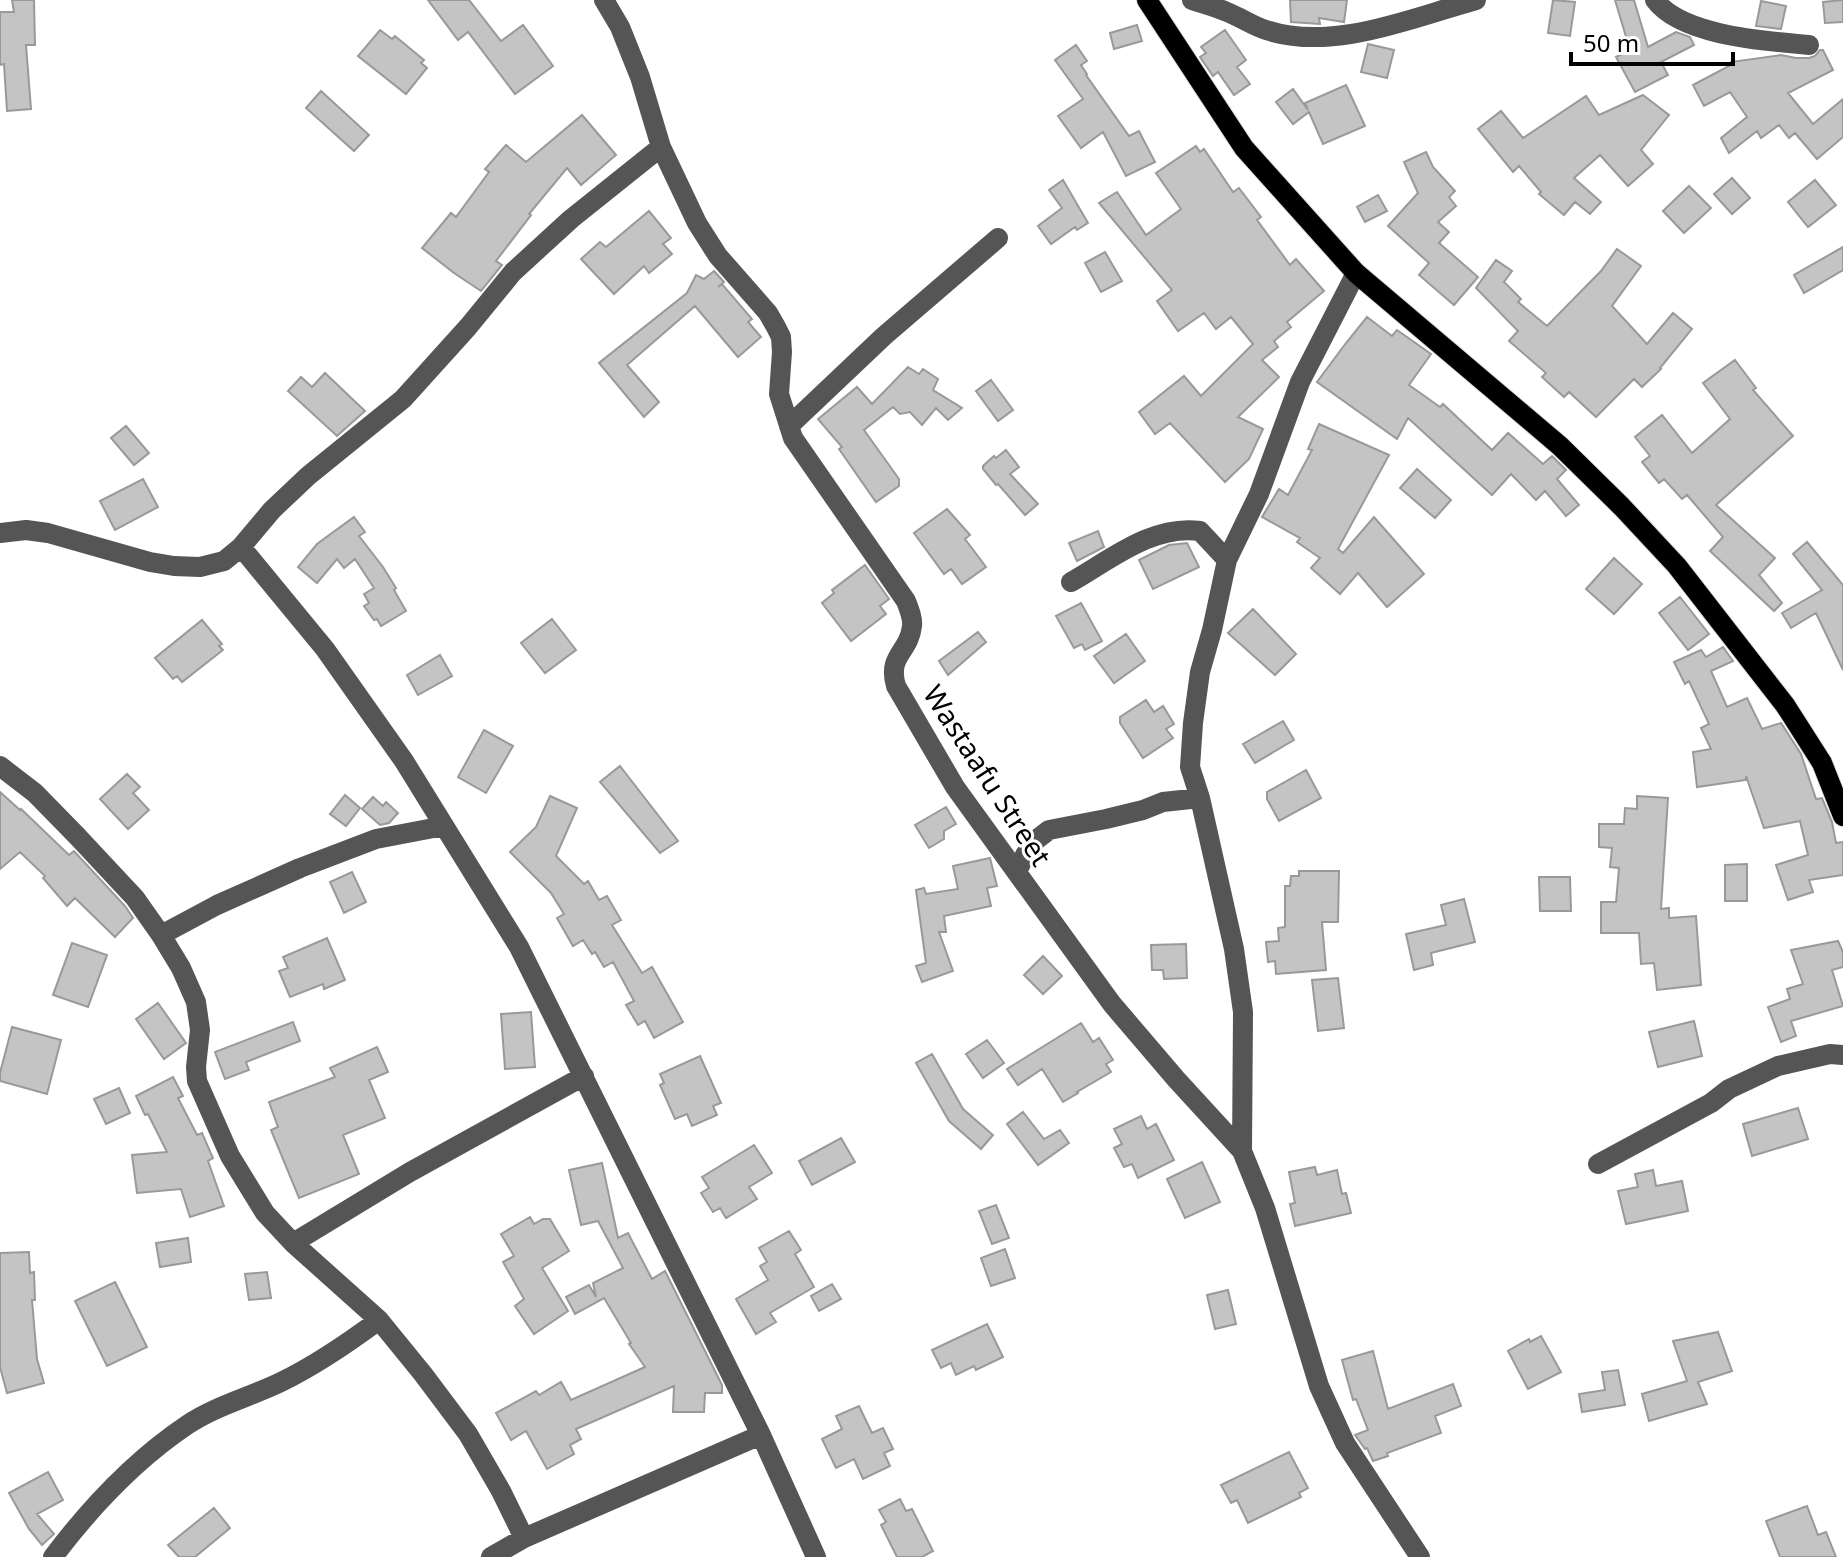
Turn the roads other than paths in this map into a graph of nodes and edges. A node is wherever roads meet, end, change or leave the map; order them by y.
1 (604, 0) edge
2 (1147, 0) edge
3 (1192, 0) edge
4 (1476, 0) edge
5 (1655, 0) edge
6 (1809, 45) dead end
7 (661, 147) junction
8 (998, 238) dead end
9 (1356, 273) junction
10 (789, 426) junction
11 (0, 533) edge
12 (241, 547) junction
13 (1227, 560) junction
14 (1071, 582) dead end
15 (0, 766) edge
16 (1200, 798) junction
17 (1843, 816) edge
18 (444, 826) junction
19 (1017, 872) junction
20 (161, 935) junction
21 (1843, 1055) edge
22 (584, 1076) junction
23 (1242, 1151) junction
24 (1598, 1164) dead end
25 (293, 1243) junction
26 (379, 1320) junction
27 (761, 1435) junction
28 (524, 1538) junction
29 (53, 1557) edge
30 (491, 1557) edge
31 (816, 1557) edge
32 (1420, 1557) edge

1 - 7 street, Wastaafu Street
2 - 9 main road
3 - 4 street
5 - 6 street
7 - 10 street, Wastaafu Street
7 - 12 street
8 - 10 street
9 - 13 street
9 - 17 main road
10 - 19 street, Wastaafu Street
11 - 12 street
12 - 18 street
13 - 14 street
13 - 16 street
15 - 20 street
16 - 19 street
16 - 23 street
18 - 20 street
18 - 22 street
19 - 23 street, Wastaafu Street
20 - 25 street
21 - 24 street
22 - 25 street
22 - 27 street
23 - 32 street, Wastaafu Street
25 - 26 street
26 - 28 street
26 - 29 street
27 - 28 street
27 - 31 street
28 - 30 street

